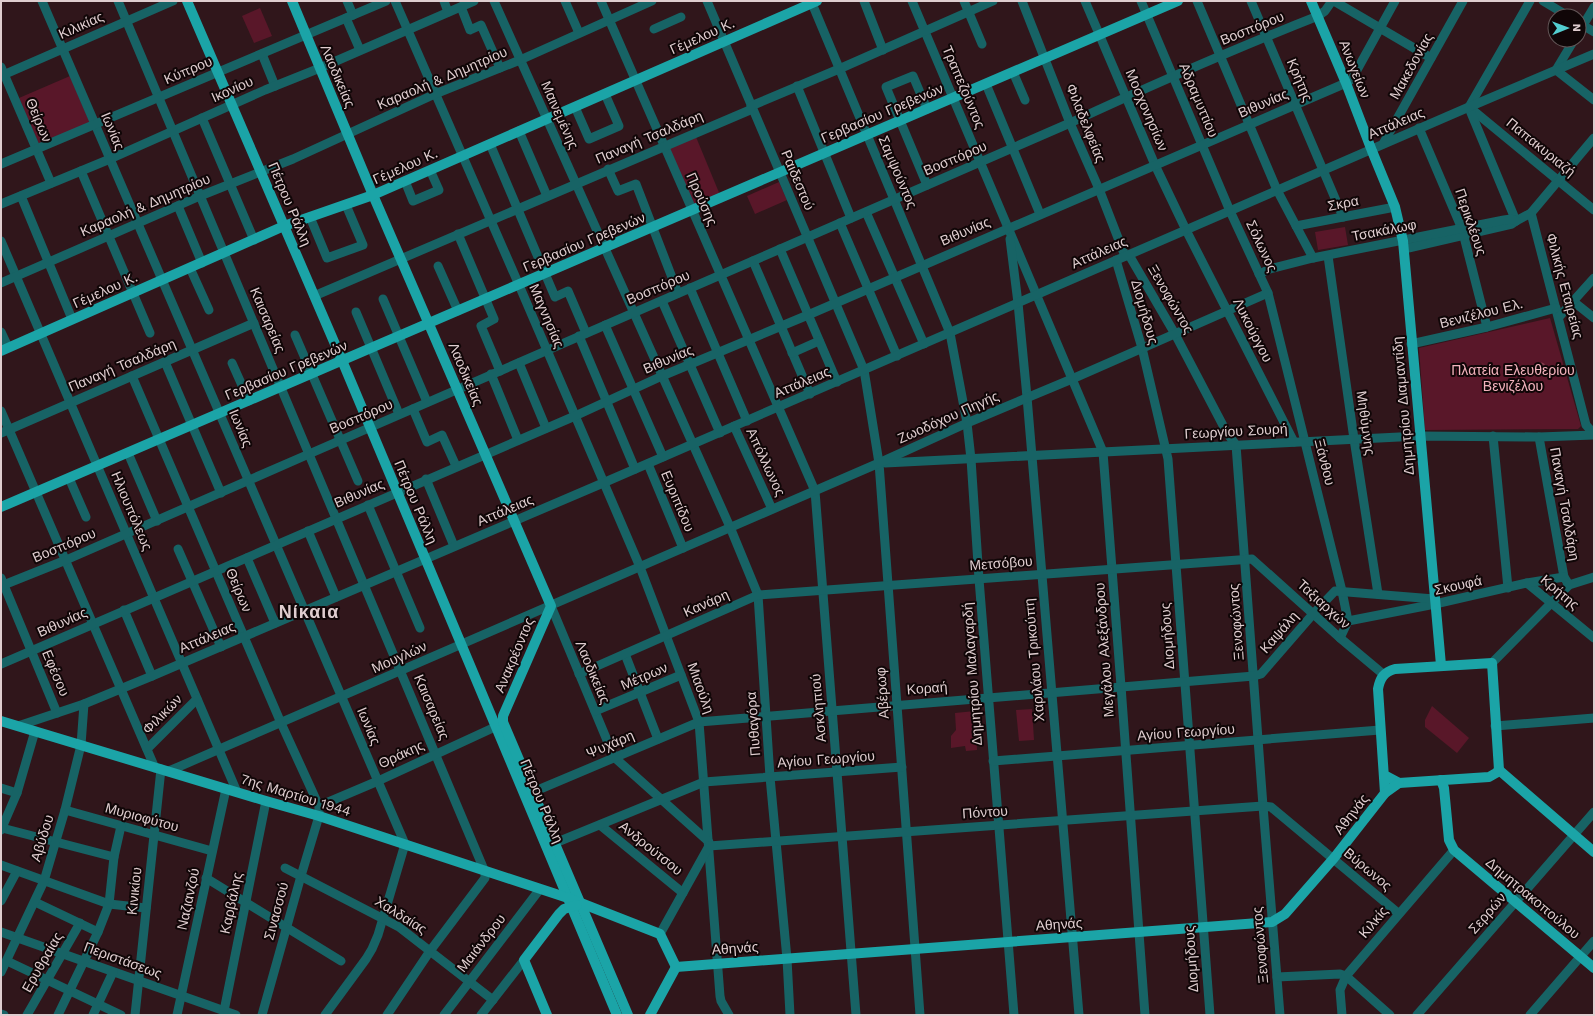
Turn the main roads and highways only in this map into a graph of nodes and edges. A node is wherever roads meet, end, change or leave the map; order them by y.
1 (187, 1) edge
2 (292, 1) edge
3 (1178, 1) edge
4 (1311, 1) edge
5 (814, 2) edge
6 (1371, 149) joint
7 (373, 195) junction
8 (284, 226) junction
9 (429, 324) junction
10 (5, 349) edge
11 (342, 361) junction
12 (1, 507) edge
13 (550, 606) joint
14 (1441, 665) junction
15 (503, 716) joint
16 (1, 721) edge
17 (1499, 770) junction
18 (1384, 775) junction
19 (1442, 780) junction
20 (1399, 783) junction
21 (1385, 793) junction
22 (1594, 852) edge
23 (556, 870) junction
24 (541, 890) junction
25 (573, 903) junction
26 (676, 967) junction
27 (1594, 968) edge
28 (547, 1015) edge
29 (617, 1015) edge
30 (628, 1015) edge
31 (650, 1015) edge

1 - 8 main road, Πέτρου Ράλλη
2 - 7 main road, Λαοδικείας
3 - 9 main road, Γερβασίου Γρεβενών
4 - 6 main road, Ανωγείων
5 - 7 main road, Γέμελου Κ.
6 - 14 main road, Δημητρίου Διαμαντίδη
7 - 8 main road, Γέμελου Κ.
7 - 9 main road, Λαοδικείας
8 - 10 main road, Γέμελου Κ.
8 - 11 main road, Πέτρου Ράλλη
9 - 11 main road, Γερβασίου Γρεβενών
9 - 13 main road, Λαοδικείας
11 - 12 main road, Γερβασίου Γρεβενών
11 - 23 main road, Πέτρου Ράλλη
13 - 15 main road, Ανακρέοντος
14 - 17 main road
14 - 18 main road, Αθηνάς
15 - 25 main road, Πέτρου Ράλλη
16 - 24 main road, 7ης Μαρτίου 1944
17 - 19 main road
17 - 22 main road
18 - 20 main road
18 - 21 main road, Αθηνάς
19 - 20 main road
19 - 27 main road, Δημητρακοπούλου
20 - 21 main road, Αθηνάς
21 - 26 main road, Αθηνάς
23 - 24 main road
23 - 25 main road, Πέτρου Ράλλη
24 - 25 main road, 7ης Μαρτίου 1944
25 - 26 main road, 7ης Μαρτίου 1944
25 - 28 main road
25 - 29 main road, Πέτρου Ράλλη
25 - 30 main road, Πέτρου Ράλλη
26 - 31 main road

